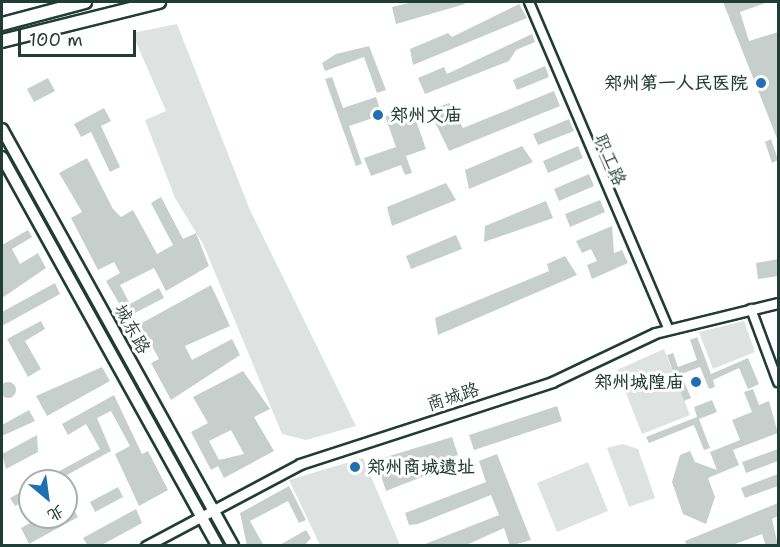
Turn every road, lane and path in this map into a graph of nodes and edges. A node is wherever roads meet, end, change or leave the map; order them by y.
1 (85, 2) edge
2 (159, 2) edge
3 (529, 2) edge
4 (2, 24) edge
5 (2, 40) edge
6 (2, 129) edge
7 (2, 157) edge
8 (778, 303) edge
9 (751, 309) junction
10 (668, 328) junction
11 (778, 382) edge
12 (212, 508) junction
13 (201, 515) junction
14 (146, 546) edge
15 (218, 546) edge
16 (233, 546) edge

1 - 4 main road
2 - 5 main road
3 - 10 street, 职工路
6 - 12 main road, 城东路
7 - 13 main road, 城东路
8 - 9 street, 商城路
9 - 10 street, 商城路
9 - 11 street
10 - 12 street, 商城路
12 - 13 street, 商城路
12 - 16 main road, 城东路
13 - 14 street, 商城路
13 - 15 main road, 城东路

